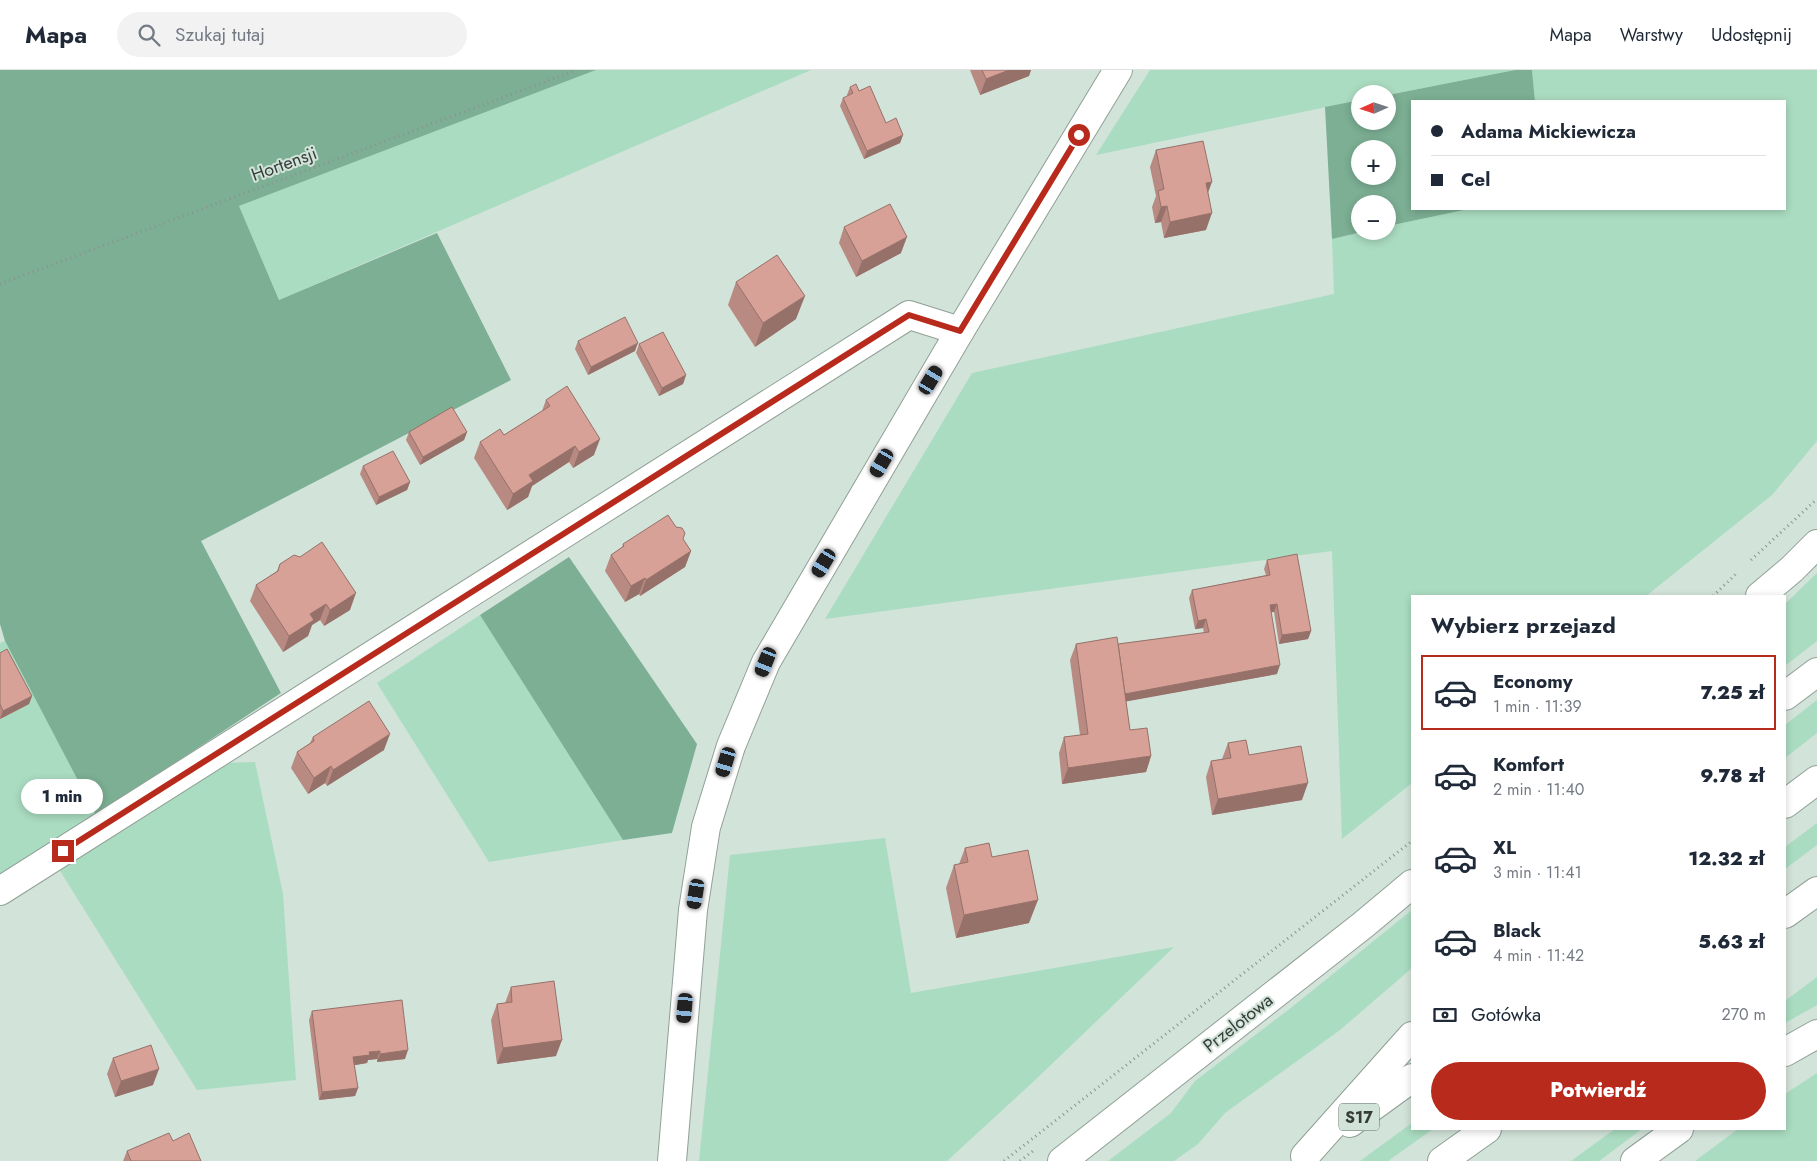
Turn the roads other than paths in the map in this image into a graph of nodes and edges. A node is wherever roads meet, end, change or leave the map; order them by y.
1 (1118, 70) edge
2 (960, 331) junction
3 (1817, 544) edge
4 (1761, 595) edge
5 (1817, 672) edge
6 (1786, 695) edge
7 (1817, 780) edge
8 (1786, 803) edge
9 (1411, 885) edge
10 (0, 891) edge
11 (1817, 891) edge
12 (1786, 913) edge
13 (1817, 1034) edge
14 (1411, 1037) edge
15 (1786, 1051) edge
16 (1411, 1079) edge
17 (1486, 1130) edge
18 (1678, 1130) edge
19 (1302, 1159) edge
20 (672, 1161) edge
21 (1062, 1161) edge
22 (1442, 1161) edge
23 (1635, 1161) edge

1 - 2 main road
2 - 10 main road
2 - 20 main road
3 - 4 main road
5 - 6 main road
7 - 8 main road
9 - 21 main road, Przelotowa
11 - 12 main road
13 - 15 main road
14 - 19 main road
16 - 19 main road, S17
17 - 22 main road
18 - 23 main road

